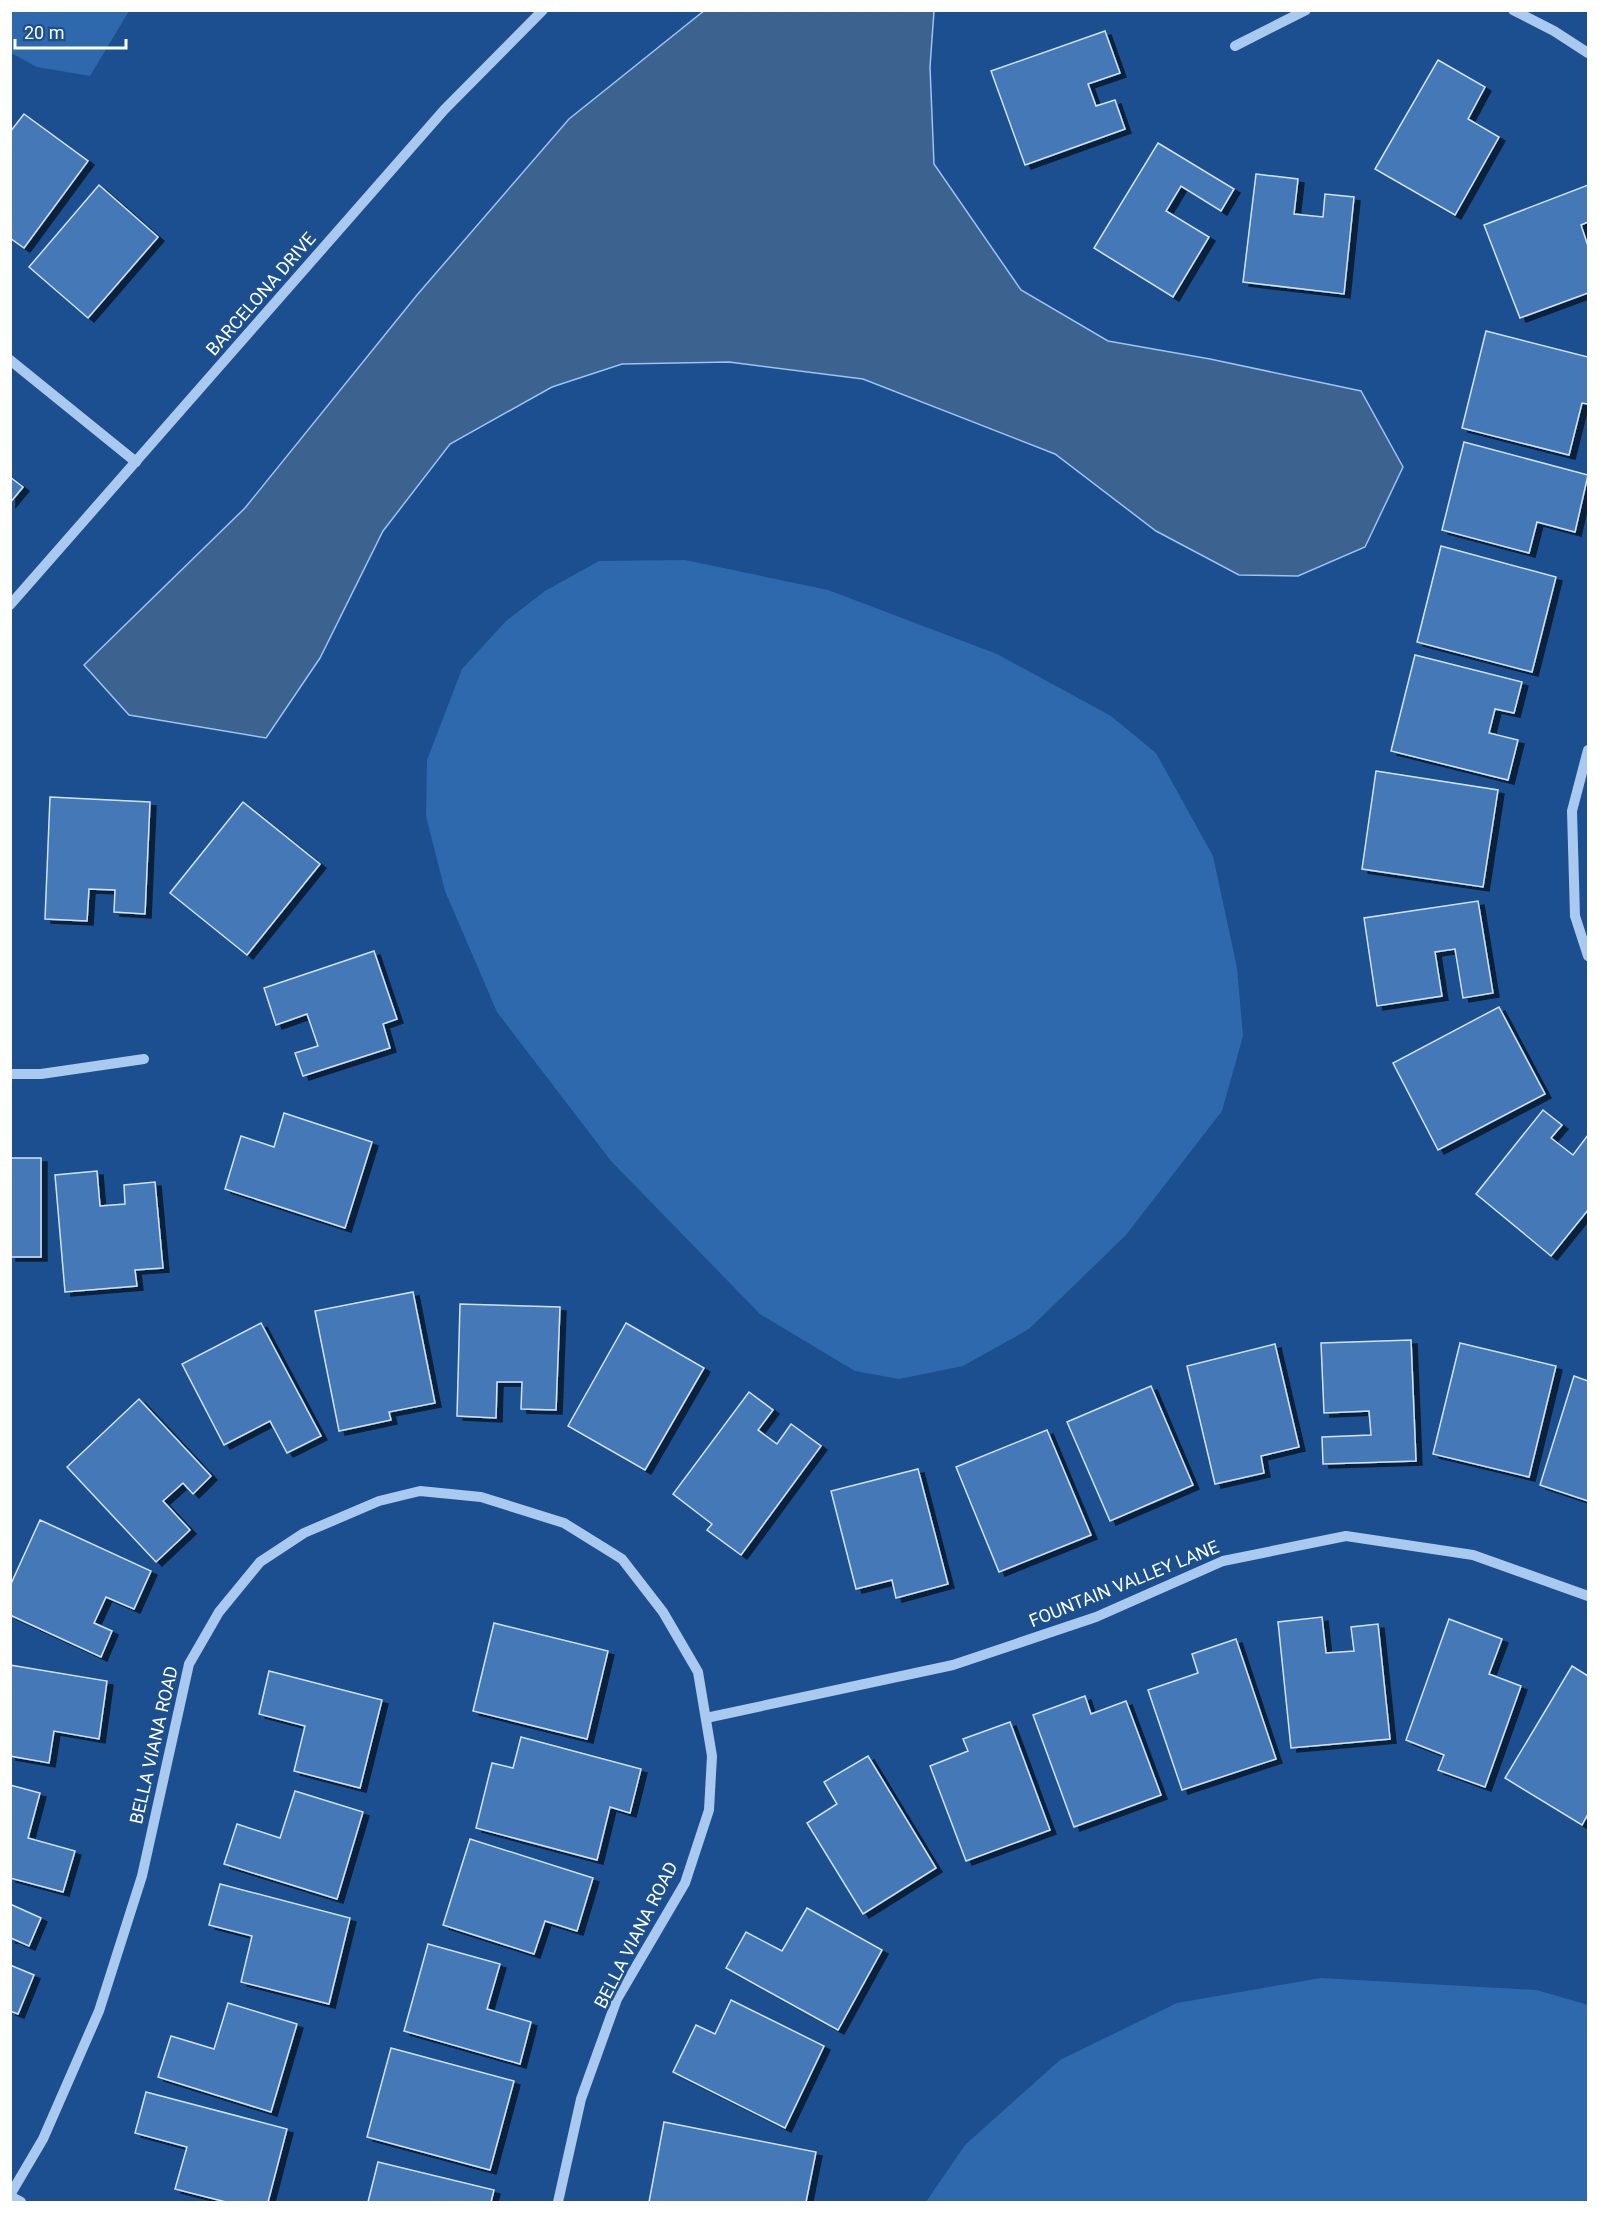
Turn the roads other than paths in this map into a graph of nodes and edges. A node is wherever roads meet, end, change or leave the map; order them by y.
1 (543, 10) edge
2 (1306, 10) edge
3 (1513, 10) edge
4 (1235, 46) dead end
5 (1588, 53) edge
6 (10, 360) edge
7 (136, 462) junction
8 (10, 605) edge
9 (1588, 750) edge
10 (1588, 956) edge
11 (144, 1059) dead end
12 (10, 1074) edge
13 (1588, 1596) edge
14 (706, 1718) junction
15 (10, 2195) edge
16 (21, 2202) edge
17 (558, 2202) edge

1 - 7 street, BARCELONA DRIVE
2 - 4 street
3 - 5 street
6 - 7 street
7 - 8 street, BARCELONA DRIVE
9 - 10 street
11 - 12 street
13 - 14 street, FOUNTAIN VALLEY LANE
14 - 15 street, BELLA VIANA ROAD
14 - 17 street, BELLA VIANA ROAD
15 - 16 street

